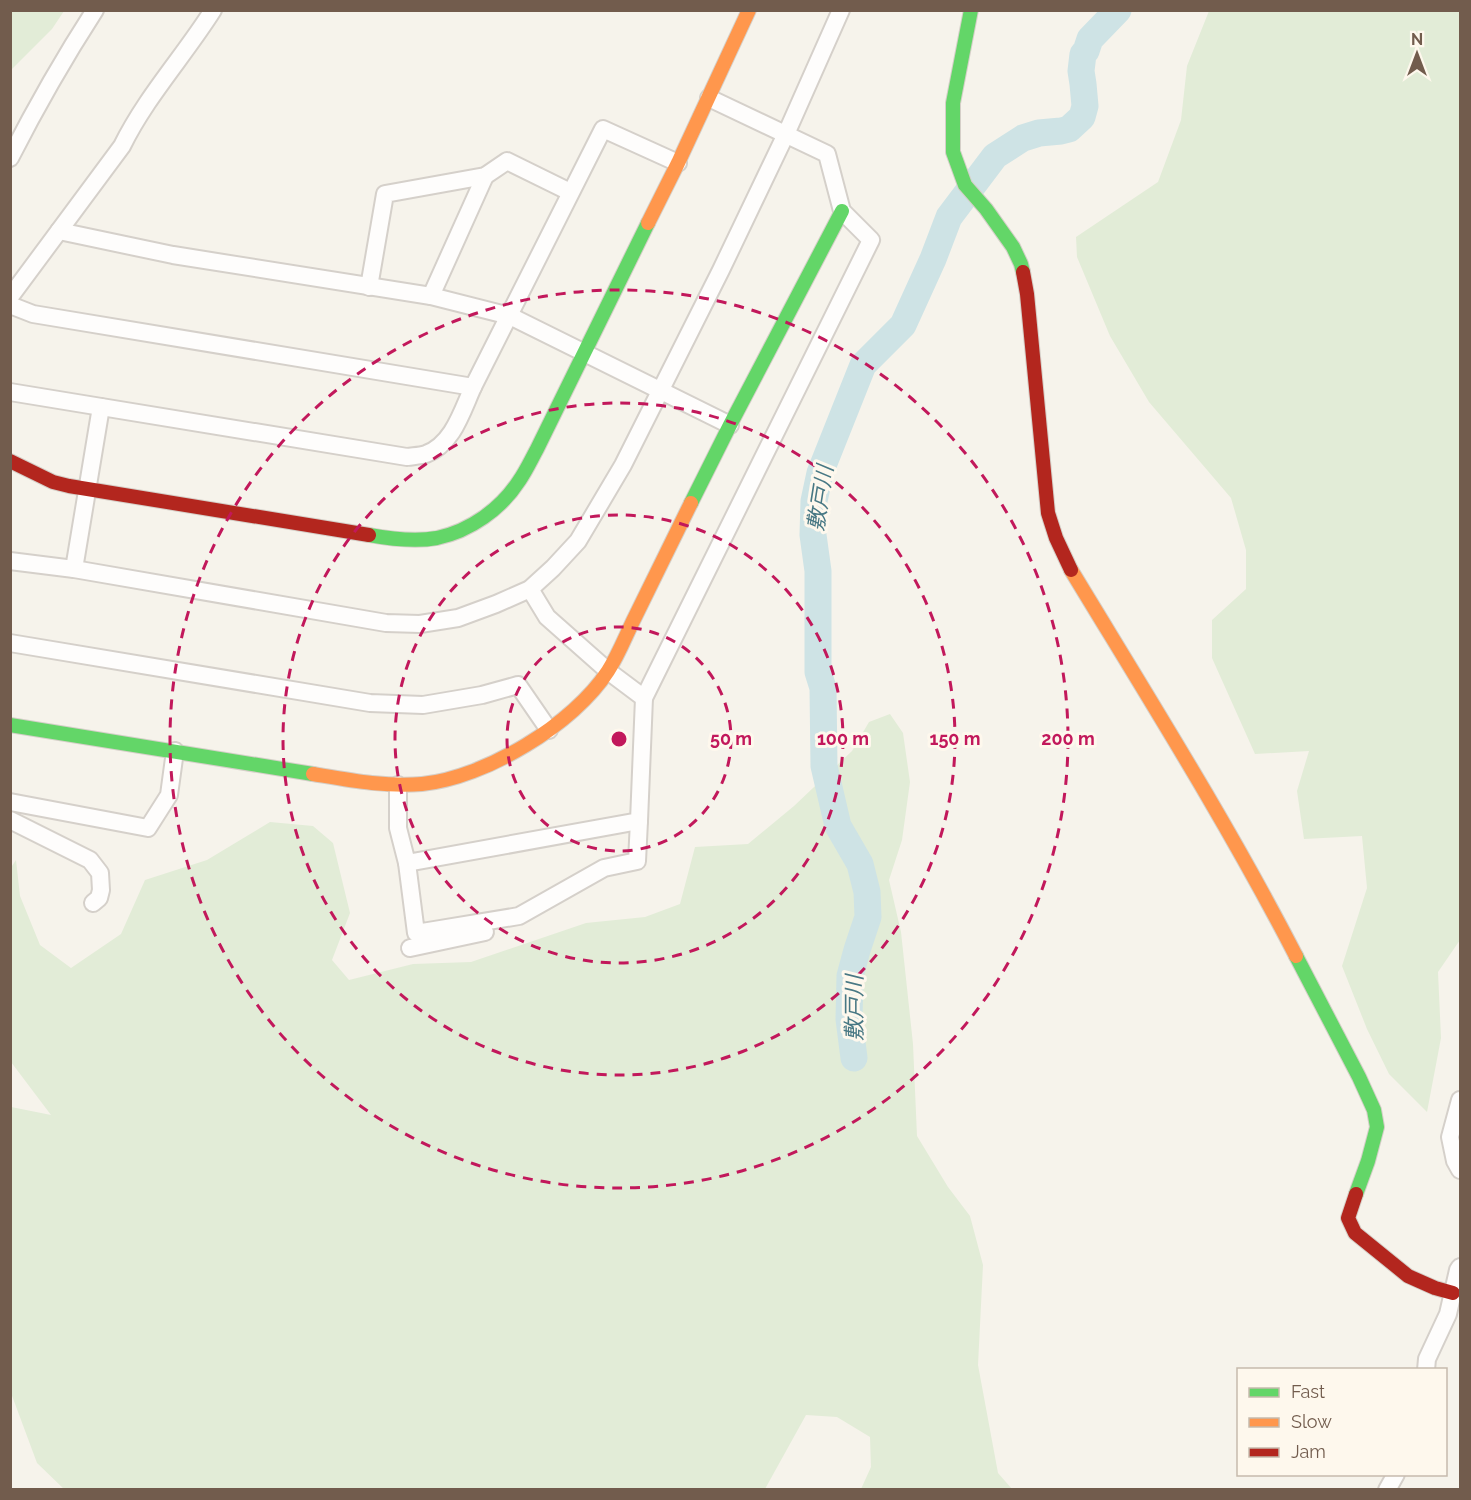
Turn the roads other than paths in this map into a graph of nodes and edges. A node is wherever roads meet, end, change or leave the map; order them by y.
1 (95, 10) edge
2 (213, 10) edge
3 (749, 10) edge
4 (841, 10) edge
5 (971, 10) edge
6 (709, 98) junction
7 (786, 134) junction
8 (10, 158) edge
9 (678, 163) junction
10 (485, 176) junction
11 (570, 192) junction
12 (842, 211) junction
13 (59, 231) junction
14 (369, 287) junction
15 (431, 296) junction
16 (10, 297) edge
17 (10, 305) edge
18 (510, 316) junction
19 (585, 352) junction
20 (473, 387) junction
21 (660, 390) junction
22 (10, 392) edge
23 (101, 407) junction
24 (730, 425) junction
25 (10, 461) edge
26 (87, 490) junction
27 (10, 561) edge
28 (74, 569) junction
29 (530, 589) junction
30 (10, 643) edge
31 (608, 671) junction
32 (644, 698) junction
33 (10, 725) edge
34 (549, 730) junction
35 (175, 751) junction
36 (398, 785) junction
37 (10, 802) edge
38 (10, 820) edge
39 (639, 821) junction
40 (407, 863) junction
41 (93, 903) dead end
42 (519, 916) junction
43 (410, 948) dead end
44 (1461, 1100) edge
45 (1461, 1170) edge
46 (1461, 1267) edge
47 (1453, 1293) junction
48 (1426, 1368) edge
49 (1395, 1476) edge
50 (1387, 1490) edge

1 - 8 street
2 - 13 street
3 - 6 street
4 - 7 street
5 - 47 street
6 - 7 street
6 - 9 street
7 - 12 street
7 - 21 street
9 - 11 street
9 - 19 street
10 - 11 street
10 - 14 street
10 - 15 street
11 - 18 street
12 - 24 street
12 - 32 street
13 - 14 street
13 - 16 street
14 - 15 street
15 - 18 street
17 - 20 street
18 - 19 street
18 - 20 street
19 - 21 street
19 - 26 street
20 - 23 street
21 - 24 street
21 - 29 street
22 - 23 street
23 - 26 street
24 - 31 street
25 - 26 street
26 - 28 street
27 - 28 street
28 - 29 street
29 - 31 street
30 - 34 street
31 - 32 street
31 - 34 street
32 - 39 street
33 - 35 street
34 - 36 street
35 - 36 street
35 - 37 street
36 - 40 street
38 - 41 street
39 - 40 street
39 - 42 street
40 - 42 street
42 - 43 street
44 - 45 street
46 - 47 street
47 - 48 street
49 - 50 street

